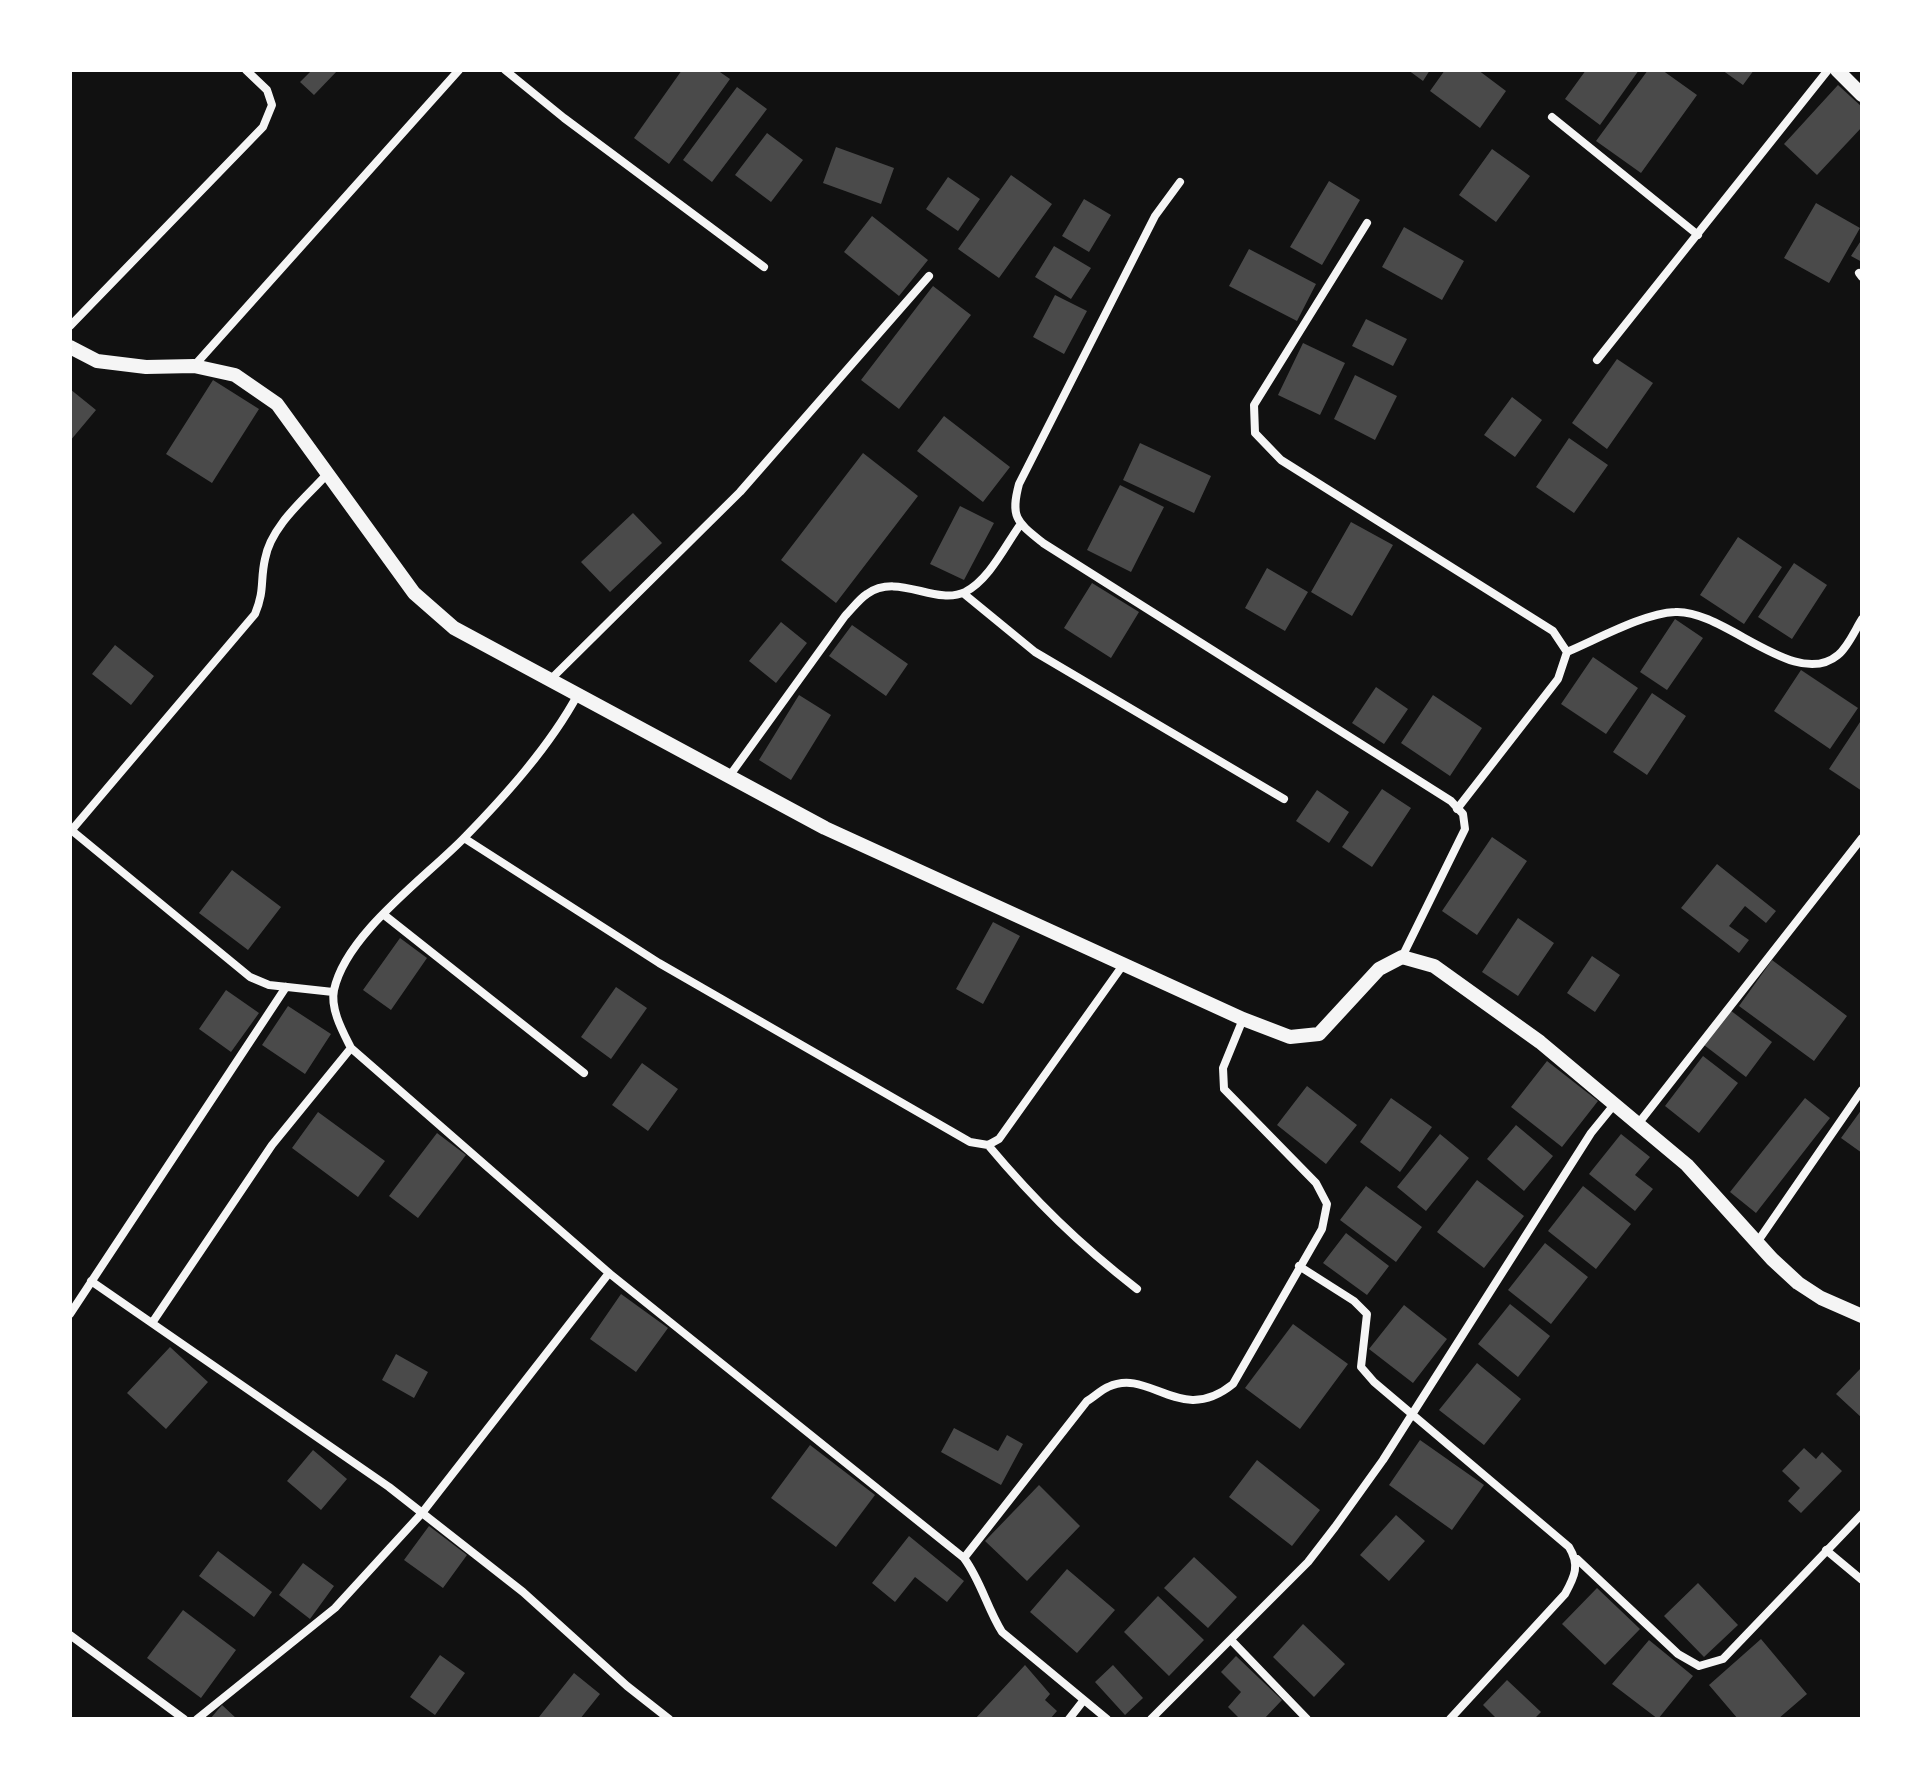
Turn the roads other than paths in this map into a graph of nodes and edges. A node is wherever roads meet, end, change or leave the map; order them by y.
1 (246, 70) edge
2 (459, 70) edge
3 (505, 70) edge
4 (1828, 70) edge
5 (1837, 70) edge
6 (1862, 95) edge
7 (1552, 117) dead end
8 (1180, 182) dead end
9 (1367, 223) dead end
10 (1698, 235) junction
11 (764, 267) dead end
12 (929, 276) dead end
13 (70, 326) edge
14 (70, 347) edge
15 (1597, 360) dead end
16 (194, 366) junction
17 (329, 472) junction
18 (1020, 525) junction
19 (963, 593) junction
20 (1862, 619) edge
21 (1567, 652) junction
22 (551, 679) junction
23 (578, 694) junction
24 (728, 778) junction
25 (1284, 799) dead end
26 (1457, 809) junction
27 (70, 830) edge
28 (464, 838) junction
29 (1862, 838) edge
30 (383, 914) junction
31 (1402, 957) junction
32 (1123, 965) junction
33 (286, 987) junction
34 (333, 992) junction
35 (1243, 1019) junction
36 (351, 1048) junction
37 (584, 1073) dead end
38 (1862, 1090) edge
39 (1613, 1106) junction
40 (1638, 1124) junction
41 (988, 1145) junction
42 (1758, 1241) junction
43 (1299, 1266) junction
44 (609, 1273) junction
45 (91, 1281) junction
46 (1137, 1289) dead end
47 (70, 1314) edge
48 (1862, 1316) edge
49 (152, 1323) junction
50 (1413, 1414) junction
51 (422, 1513) junction
52 (1862, 1514) edge
53 (1826, 1550) junction
54 (964, 1558) junction
55 (1577, 1559) junction
56 (1862, 1580) edge
57 (70, 1635) edge
58 (1231, 1640) junction
59 (1083, 1701) junction
60 (184, 1719) edge
61 (197, 1719) edge
62 (669, 1719) edge
63 (1069, 1719) edge
64 (1107, 1719) edge
65 (1151, 1719) edge
66 (1307, 1719) edge
67 (1450, 1719) edge

1 - 13 street
2 - 16 street
3 - 11 street
4 - 10 street
5 - 6 street
7 - 10 street
8 - 18 street
9 - 21 street
10 - 15 street
12 - 22 street
14 - 16 street
16 - 17 street
17 - 22 street
17 - 27 street
18 - 19 street
18 - 26 street
19 - 24 street
19 - 25 street
20 - 21 street
21 - 26 street
22 - 23 street
23 - 24 street
23 - 28 street
24 - 32 street
26 - 31 street
27 - 33 street
28 - 30 street
28 - 41 street
29 - 40 street
30 - 34 street
30 - 37 street
31 - 35 street
31 - 39 street
32 - 35 street
32 - 41 street
33 - 34 street
33 - 45 street
34 - 36 street
35 - 43 street
36 - 44 street
36 - 49 street
38 - 42 street
39 - 40 street
39 - 50 street
40 - 42 street
41 - 46 street
42 - 48 street
43 - 50 street
43 - 54 street
44 - 51 street
44 - 54 street
45 - 47 street
45 - 49 street
49 - 51 street
50 - 55 street
50 - 58 street
51 - 61 street
51 - 62 street
52 - 53 street
53 - 55 street
53 - 56 street
54 - 59 street
55 - 67 street
57 - 60 street
58 - 65 street
58 - 66 street
59 - 63 street
59 - 64 street

